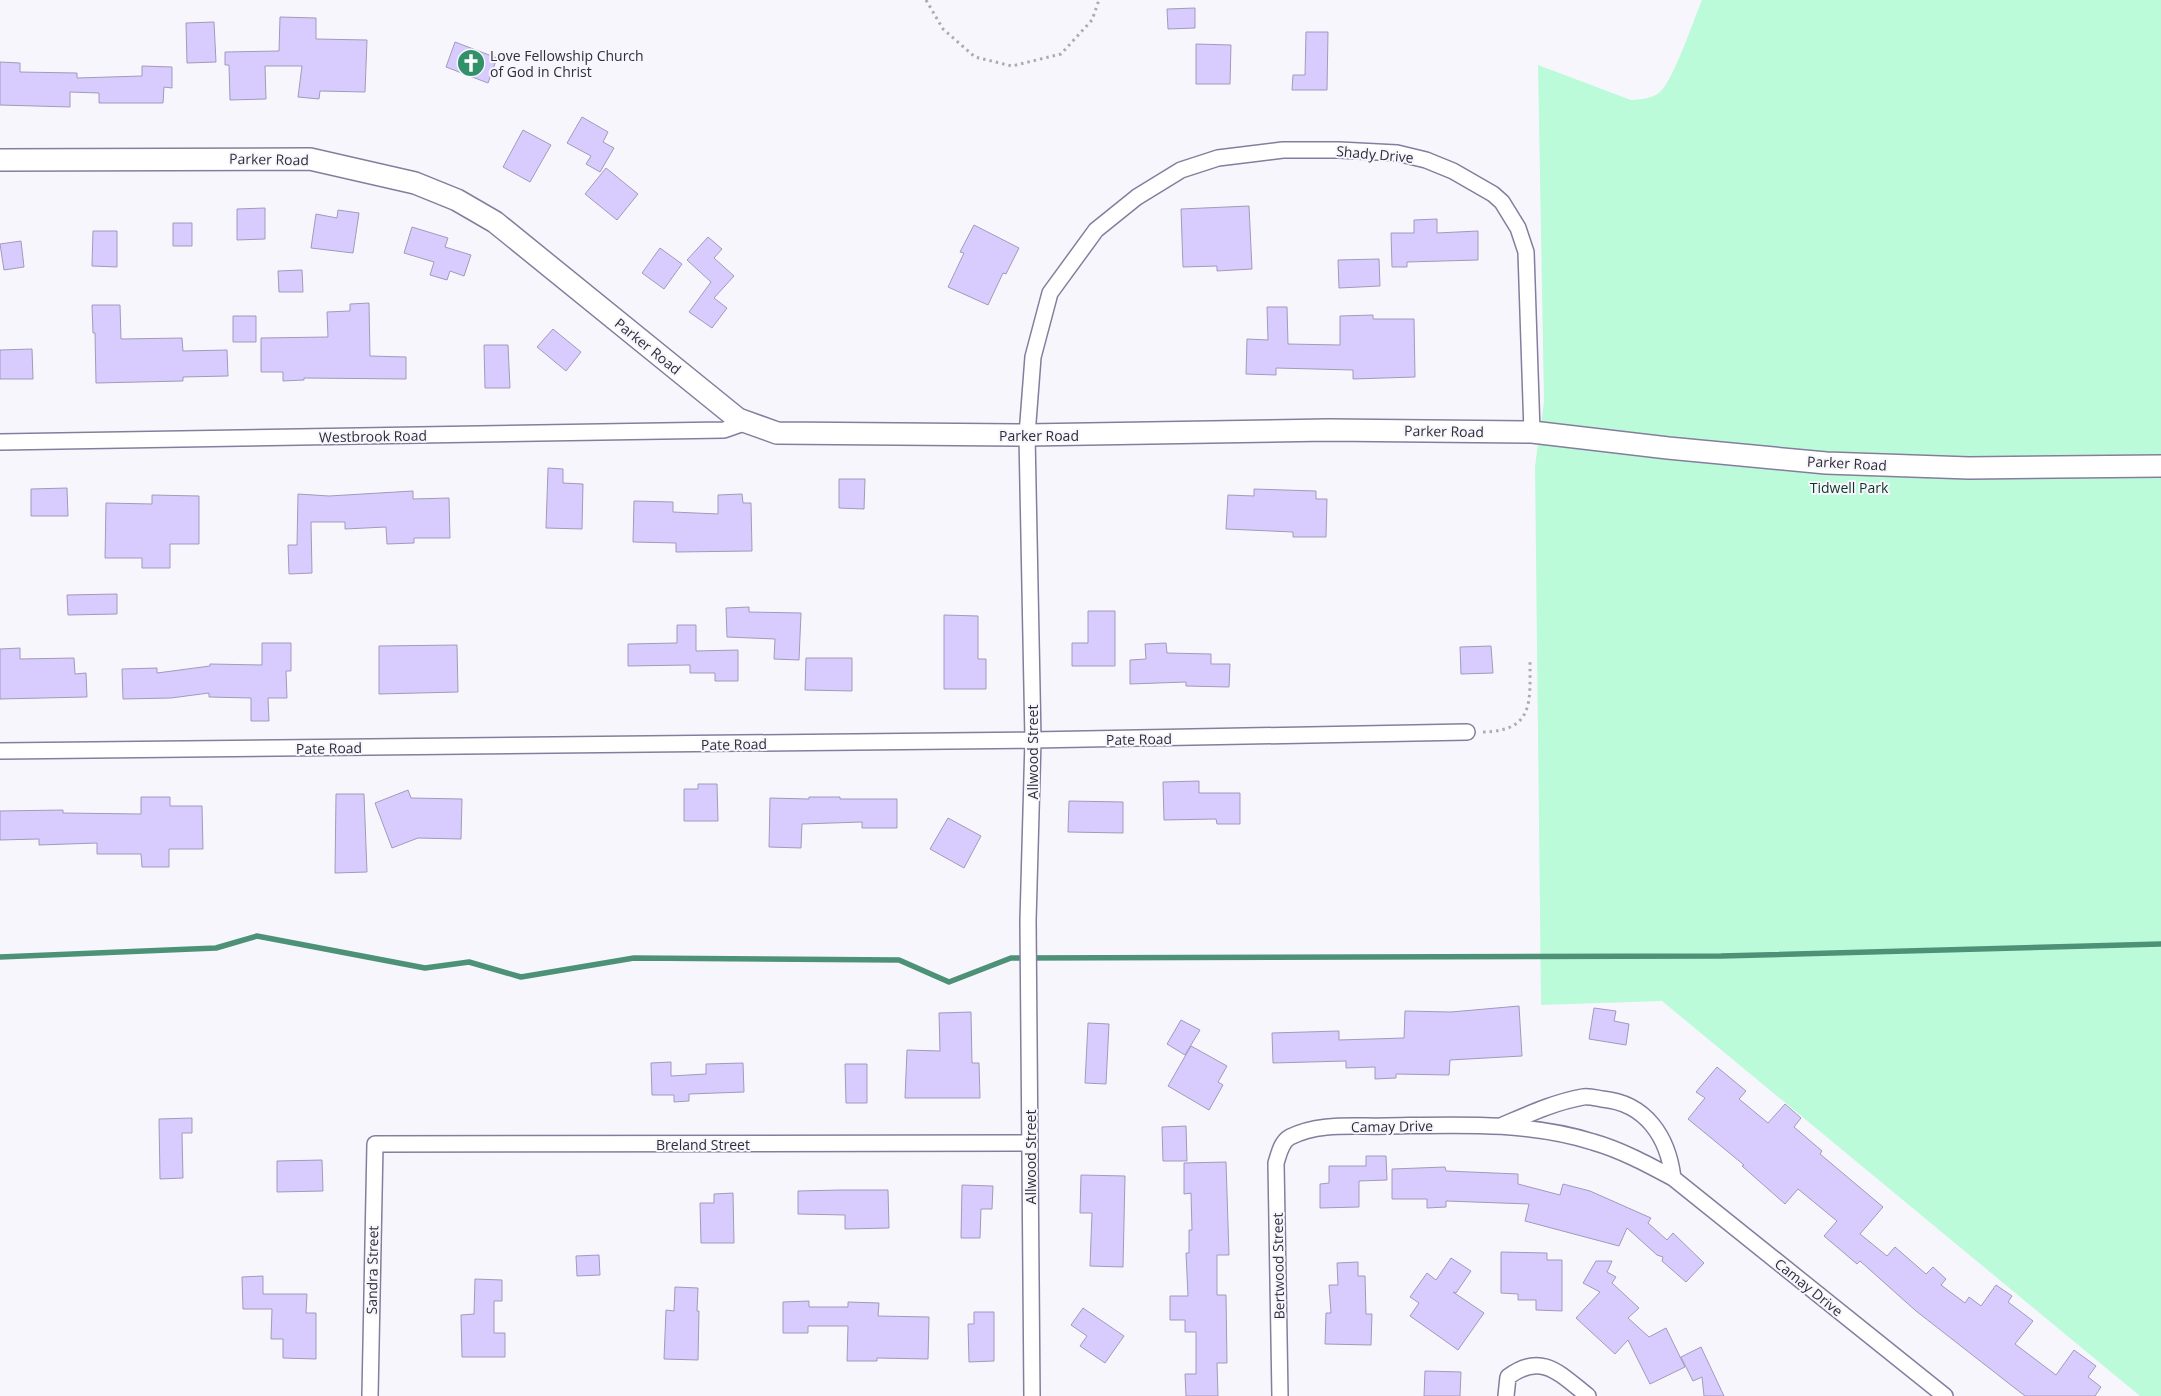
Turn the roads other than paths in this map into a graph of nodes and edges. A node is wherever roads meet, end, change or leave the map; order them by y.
1 (0, 160) edge
2 (1182, 170) joint
3 (734, 426) junction
4 (1532, 432) junction
5 (1026, 435) junction
6 (0, 442) edge
7 (2161, 466) edge
8 (1467, 732) road end
9 (1033, 740) junction
10 (0, 751) edge
11 (1498, 1126) junction
12 (1288, 1138) joint
13 (1030, 1143) junction
14 (375, 1144) joint
15 (1673, 1178) junction
16 (370, 1396) edge
17 (1032, 1396) edge
18 (1280, 1396) edge
19 (1506, 1396) edge
20 (1588, 1396) edge
21 (1945, 1396) edge

1 - 3 main road, Parker Road
2 - 4 street, Shady Drive
2 - 5 street, Allwood Street
3 - 5 main road, Parker Road
3 - 6 street, Westbrook Road
4 - 5 main road, Parker Road
4 - 7 main road, Parker Road
5 - 9 street, Allwood Street
8 - 9 street, Pate Road
9 - 10 street, Pate Road
9 - 13 street, Allwood Street
11 - 12 street, Camay Drive
11 - 15 street, Camay Drive
11 - 15 street, Camay Drive
12 - 18 street, Bertwood Street
13 - 14 street, Breland Street
13 - 17 street, Allwood Street
14 - 16 street, Sandra Street
15 - 21 street, Camay Drive
19 - 20 street

